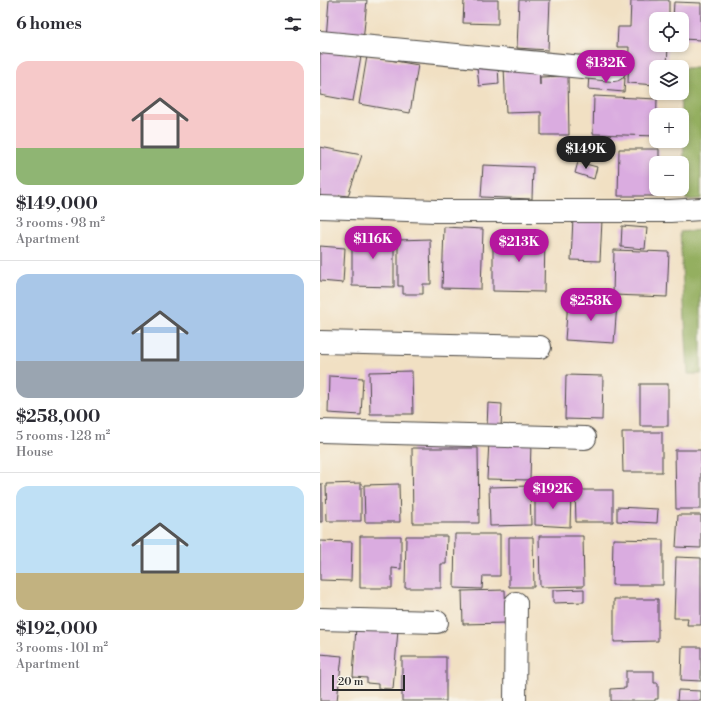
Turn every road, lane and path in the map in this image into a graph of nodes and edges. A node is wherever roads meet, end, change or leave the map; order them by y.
1 (320, 42) edge
2 (614, 70) dead end
3 (320, 207) edge
4 (701, 209) edge
5 (320, 342) edge
6 (540, 347) dead end
7 (320, 431) edge
8 (585, 438) dead end
9 (516, 603) dead end
10 (320, 619) edge
11 (436, 622) dead end
12 (515, 701) edge

1 - 2 street
3 - 4 street
5 - 6 street
7 - 8 street
9 - 12 street
10 - 11 street

